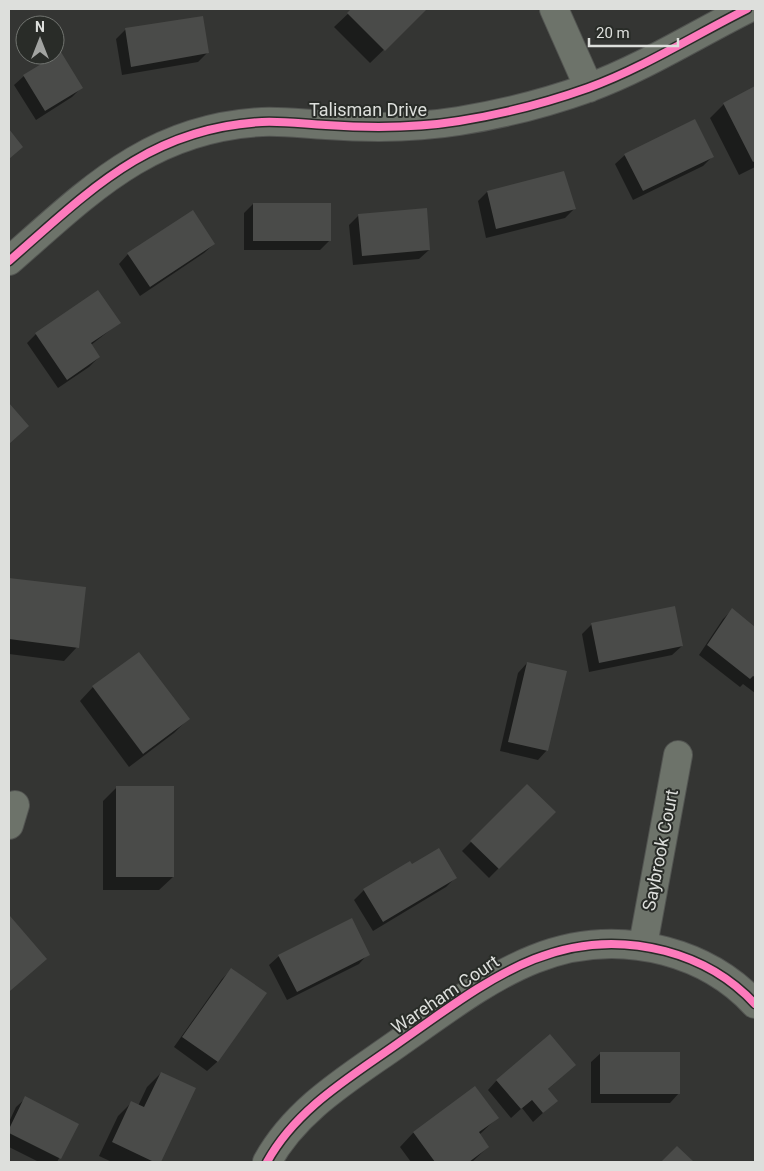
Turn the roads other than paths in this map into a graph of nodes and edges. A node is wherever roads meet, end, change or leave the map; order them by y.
1 (554, 9) edge
2 (747, 9) edge
3 (589, 88) junction
4 (9, 260) edge
5 (678, 756) dead end
6 (643, 945) junction
7 (755, 1004) edge
8 (267, 1162) edge

1 - 3 street
2 - 3 street, Talisman Drive
3 - 4 street, Talisman Drive
5 - 6 street, Saybrook Court
6 - 7 street, Wareham Court
6 - 8 street, Wareham Court

